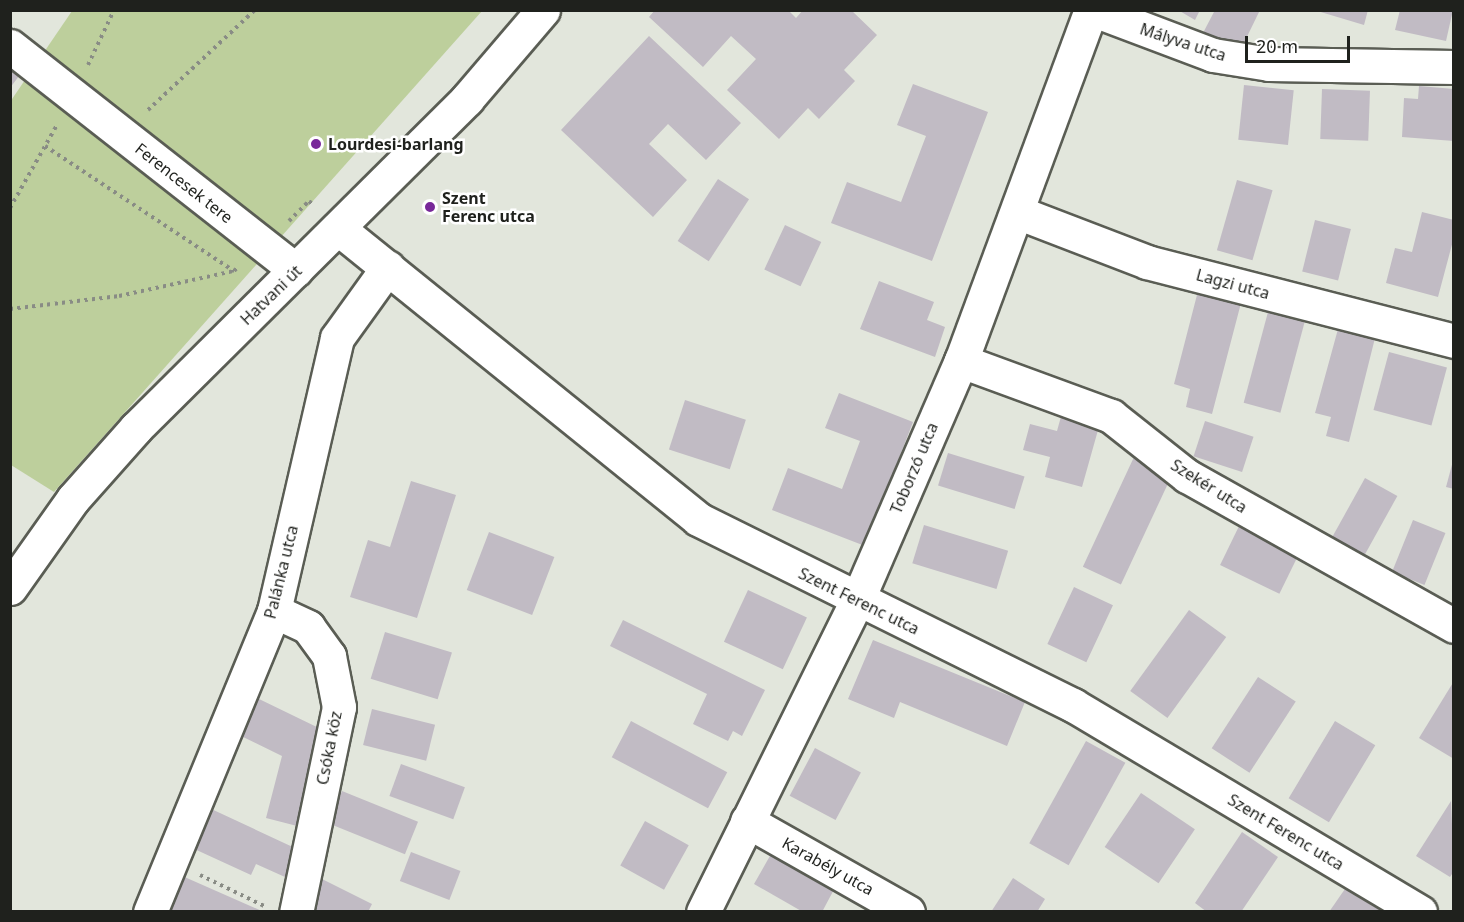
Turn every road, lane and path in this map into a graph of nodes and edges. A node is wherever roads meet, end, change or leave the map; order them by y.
1 (114, 10) edge
2 (255, 10) edge
3 (543, 10) edge
4 (1093, 10) edge
5 (10, 46) edge
6 (1454, 67) edge
7 (73, 95) junction
8 (123, 134) junction
9 (45, 146) dead end
10 (10, 208) edge
11 (1017, 212) junction
12 (339, 229) junction
13 (388, 267) junction
14 (296, 270) junction
15 (234, 271) dead end
16 (10, 309) edge
17 (1454, 341) edge
18 (960, 361) junction
19 (10, 588) edge
20 (857, 602) junction
21 (274, 611) junction
22 (1454, 626) edge
23 (747, 822) junction
24 (171, 862) junction
25 (150, 912) edge
26 (275, 912) edge
27 (296, 912) edge
28 (703, 912) edge
29 (908, 912) edge
30 (1420, 912) edge

1 - 7 path
2 - 8 path
3 - 12 street, Hatvani út
4 - 6 street, Mályva utca
4 - 11 street, Toborzó utca
5 - 7 street, Ferencesek tere
7 - 8 street, Ferencesek tere
8 - 14 street, Ferencesek tere
9 - 10 path
11 - 17 street, Lagzi utca
11 - 18 street, Toborzó utca
12 - 13 street, Szent Ferenc utca
12 - 14 street, Hatvani út
13 - 20 street, Szent Ferenc utca
13 - 21 street, Palánka utca
14 - 19 street, Hatvani út
15 - 16 path
18 - 20 street, Toborzó utca
18 - 22 street, Szekér utca
20 - 23 street, Toborzó utca
20 - 30 street, Szent Ferenc utca
21 - 24 street, Palánka utca
21 - 27 street, Csóka köz
23 - 28 street, Toborzó utca
23 - 29 street, Karabély utca
24 - 25 street, Palánka utca
24 - 26 path

